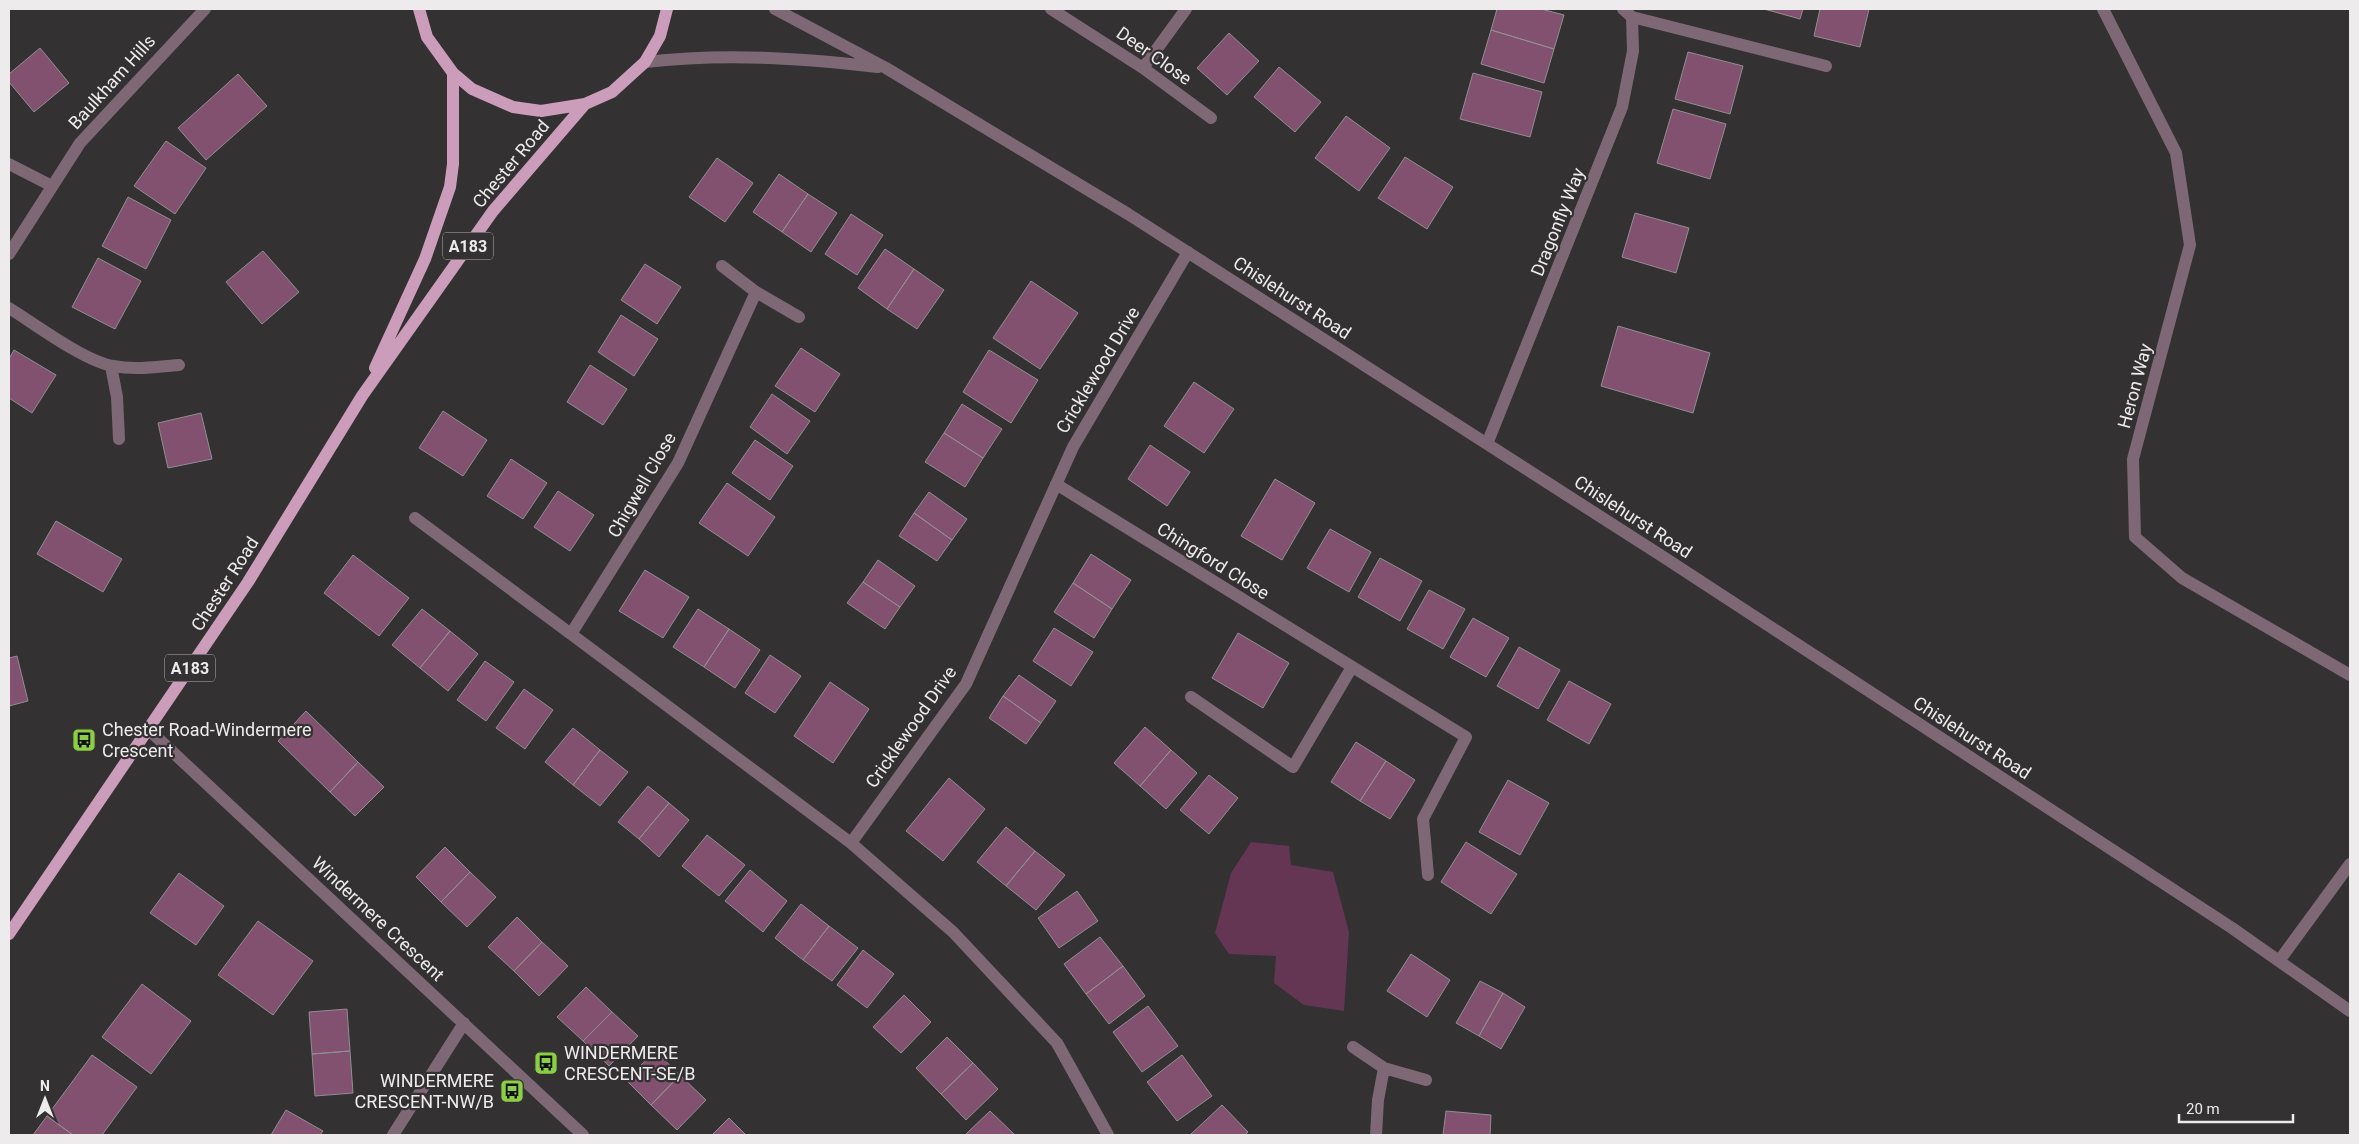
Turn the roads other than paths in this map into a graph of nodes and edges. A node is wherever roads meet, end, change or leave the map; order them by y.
1 (205, 9) edge
2 (419, 9) edge
3 (667, 9) edge
4 (776, 9) edge
5 (1051, 9) edge
6 (1186, 9) edge
7 (2103, 9) edge
8 (1627, 13) edge
9 (645, 62) junction
10 (1826, 66) dead end
11 (886, 68) junction
12 (1144, 68) junction
13 (453, 73) junction
14 (585, 104) junction
15 (1211, 118) dead end
16 (9, 164) edge
17 (52, 186) junction
18 (1188, 252) junction
19 (9, 254) edge
20 (722, 266) dead end
21 (756, 292) junction
22 (9, 308) edge
23 (799, 317) dead end
24 (179, 365) dead end
25 (111, 366) junction
26 (362, 396) junction
27 (119, 439) dead end
28 (1487, 444) junction
29 (1056, 484) junction
30 (415, 518) dead end
31 (571, 634) junction
32 (1352, 667) junction
33 (2350, 675) edge
34 (1191, 697) dead end
35 (149, 730) junction
36 (852, 843) junction
37 (2350, 864) edge
38 (1428, 875) dead end
39 (9, 934) edge
40 (2279, 961) junction
41 (2350, 1011) edge
42 (464, 1023) junction
43 (1353, 1047) dead end
44 (1384, 1068) junction
45 (1426, 1080) dead end
46 (393, 1135) edge
47 (583, 1135) edge
48 (1108, 1135) edge
49 (1376, 1135) edge

1 - 17 street, Baulkham Hills
2 - 13 main road
3 - 9 main road
4 - 11 street, Chislehurst Road
5 - 12 street, Deer Close
6 - 12 street
7 - 33 street, Heron Way
8 - 10 street
8 - 28 street, Dragonfly Way
9 - 11 street
9 - 14 main road
11 - 18 street, Chislehurst Road
12 - 15 street, Deer Close
13 - 14 main road
13 - 26 main road, Chester Road / A183
14 - 26 main road, Chester Road / A183
16 - 17 street
17 - 19 street, Baulkham Hills
18 - 28 street, Chislehurst Road
18 - 29 street, Cricklewood Drive
20 - 21 street
21 - 23 street
21 - 31 street, Chigwell Close
22 - 25 street
24 - 25 street
25 - 27 street
26 - 35 main road, Chester Road / A183
28 - 40 street, Chislehurst Road
29 - 32 street, Chingford Close
29 - 36 street, Cricklewood Drive
30 - 31 street
31 - 36 street
32 - 34 street
32 - 38 street, Chingford Close
35 - 39 main road, Chester Road / A183
35 - 42 street, Windermere Crescent
36 - 48 street
37 - 40 street
40 - 41 street, Chislehurst Road
42 - 46 street
42 - 47 street, Windermere Crescent
43 - 44 street
44 - 45 street
44 - 49 street

